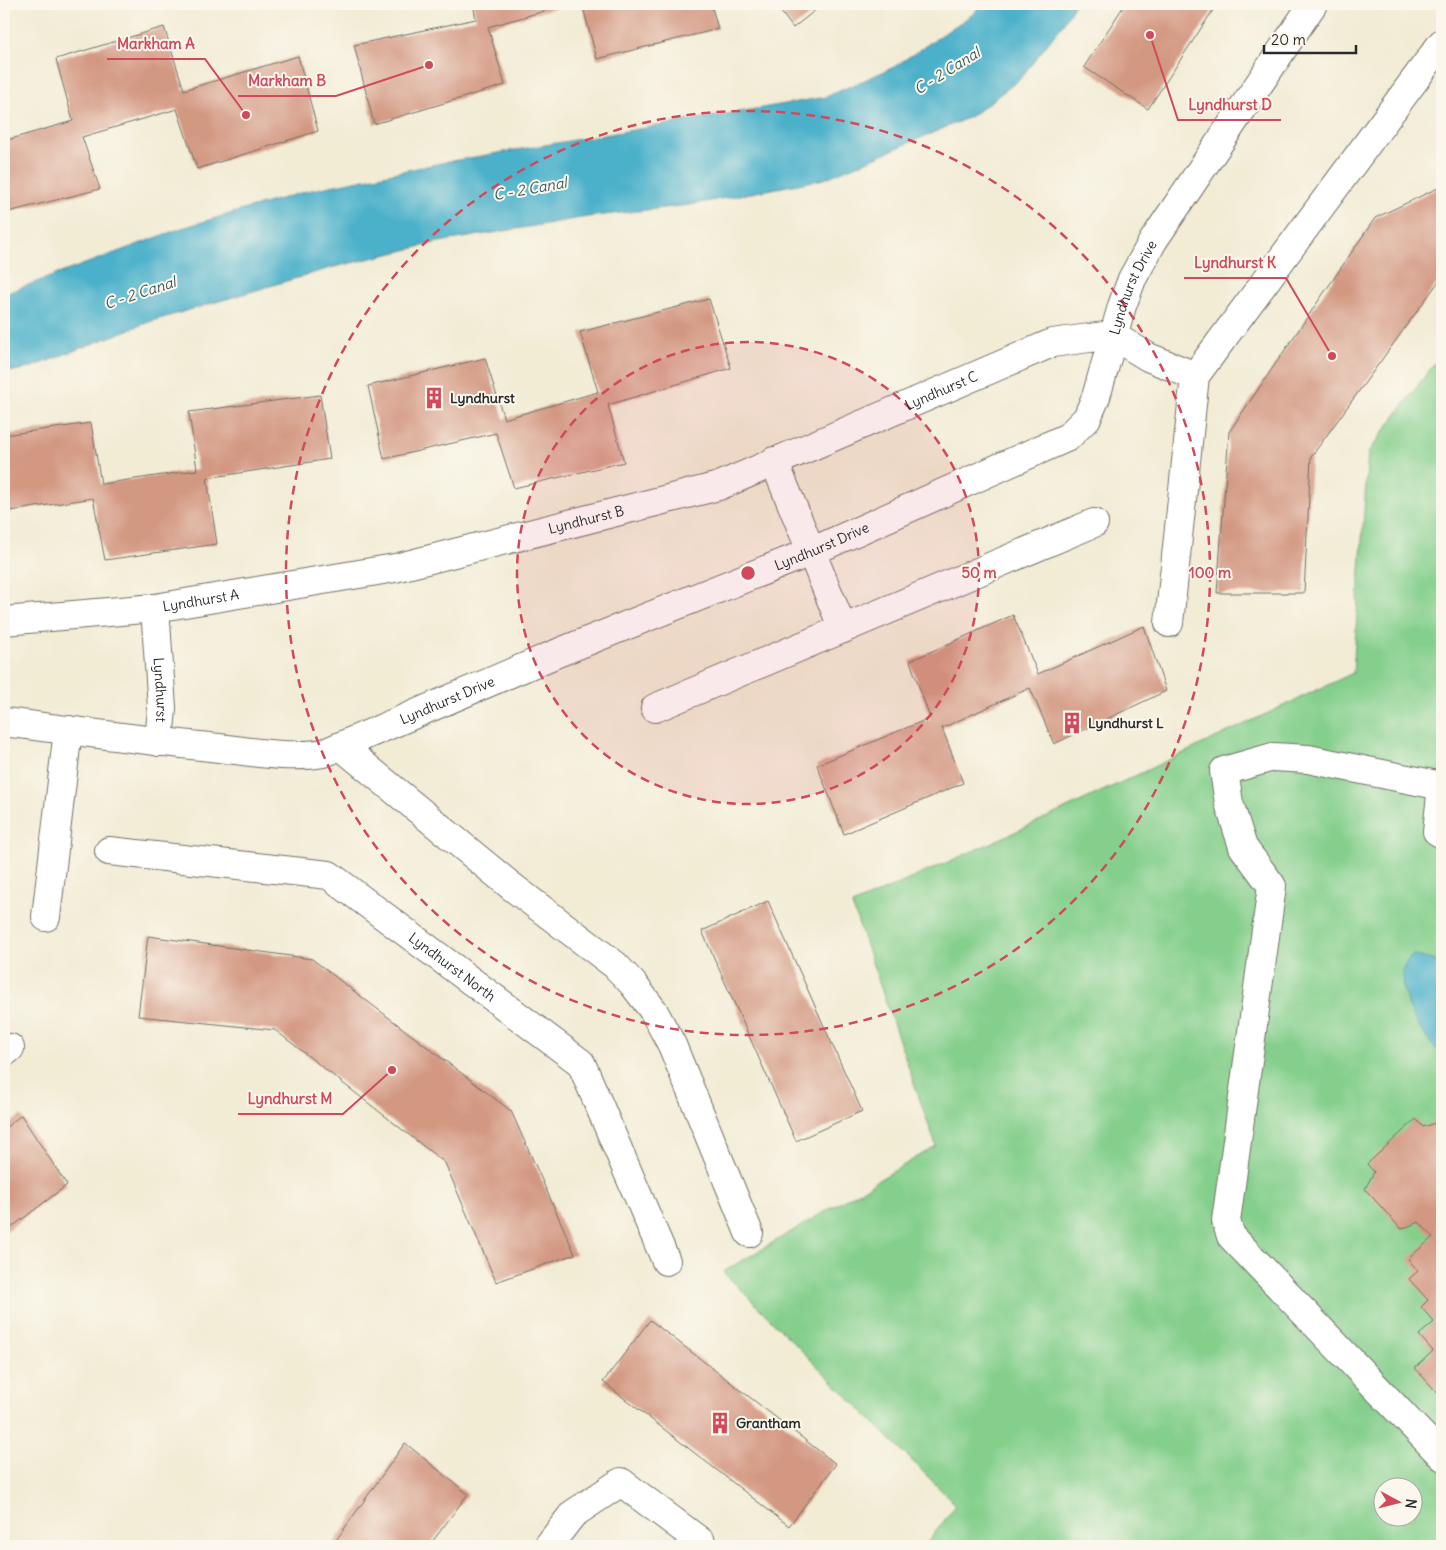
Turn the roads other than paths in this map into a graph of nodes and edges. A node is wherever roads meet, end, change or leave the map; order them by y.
1 (1313, 4) edge
2 (1442, 43) edge
3 (1112, 335) junction
4 (1196, 376) junction
5 (774, 461) junction
6 (1094, 523) dead end
7 (813, 551) junction
8 (395, 568) joint
9 (155, 608) junction
10 (4, 621) edge
11 (1169, 623) dead end
12 (843, 629) junction
13 (655, 708) dead end
14 (4, 722) edge
15 (68, 730) junction
16 (159, 742) junction
17 (342, 747) junction
18 (1442, 786) edge
19 (1442, 834) edge
20 (109, 851) dead end
21 (46, 917) dead end
22 (749, 1233) dead end
23 (666, 1261) dead end
24 (1442, 1456) edge
25 (548, 1546) edge
26 (699, 1546) edge

1 - 3 street, Lyndhurst Drive
2 - 4 street
3 - 4 street
3 - 5 street, Lyndhurst C
3 - 7 street, Lyndhurst Drive
4 - 11 street
5 - 7 street
5 - 8 street, Lyndhurst B
6 - 12 street
7 - 12 street
7 - 17 street, Lyndhurst Drive
8 - 9 street, Lyndhurst A
9 - 10 street, Lyndhurst A
9 - 16 street, Lyndhurst
12 - 13 street
14 - 15 street, Lyndhurst Drive
15 - 16 street, Lyndhurst Drive
15 - 21 street
16 - 17 street, Lyndhurst Drive
17 - 22 street
18 - 19 street
18 - 24 street
20 - 23 street, Lyndhurst North
25 - 26 street

